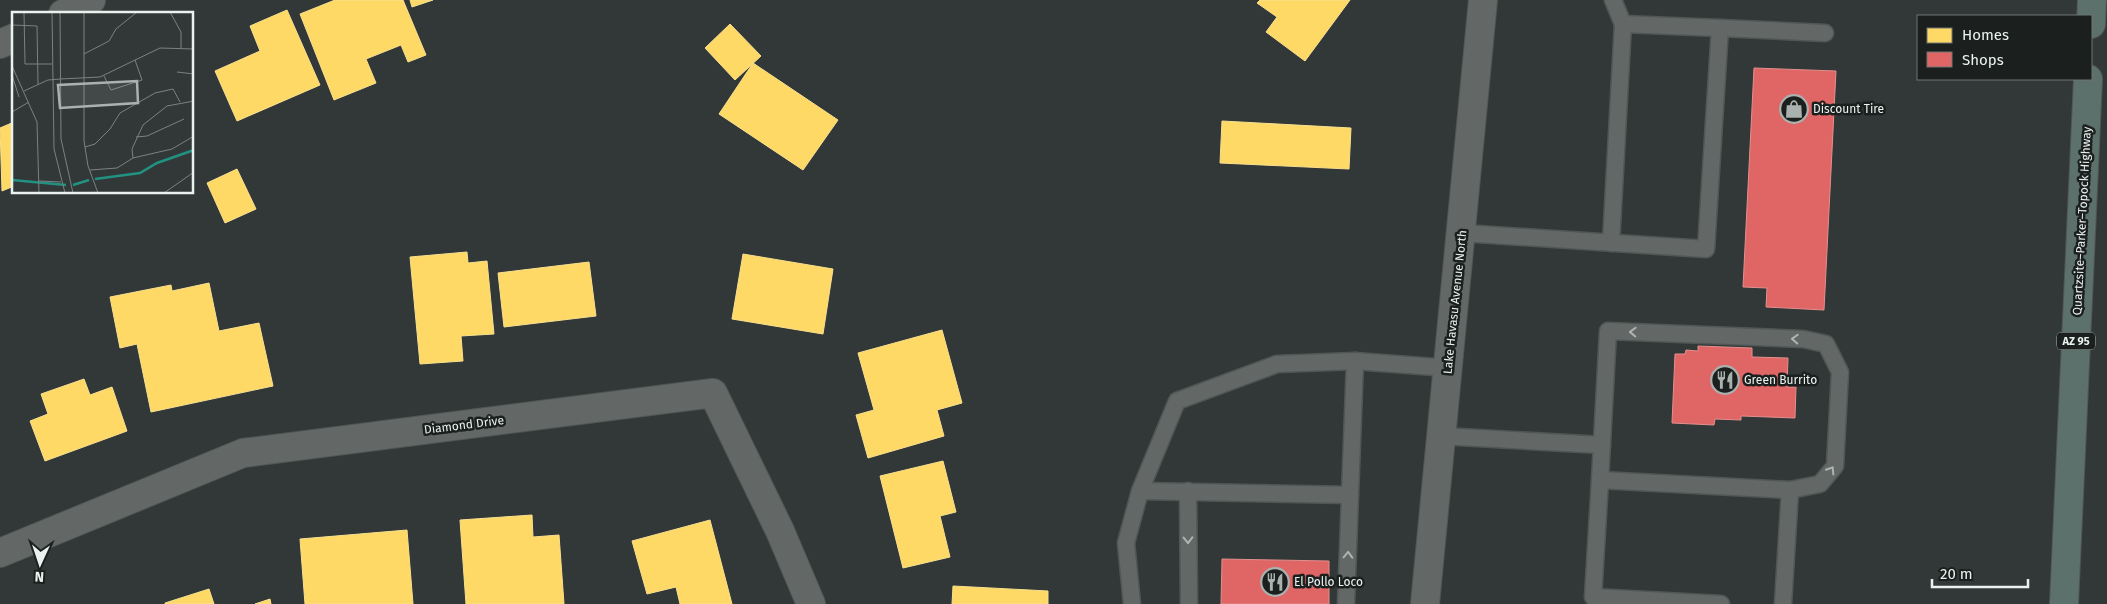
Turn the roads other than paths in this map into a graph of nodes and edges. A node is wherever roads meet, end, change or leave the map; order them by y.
1 (91, 0) edge
2 (1483, 0) edge
3 (1613, 0) edge
4 (2092, 0) edge
5 (67, 12) edge
6 (2091, 15) edge
7 (1623, 24) junction
8 (1720, 28) junction
9 (1825, 32) dead end
10 (12, 39) edge
11 (0, 44) edge
12 (2088, 80) edge
13 (1462, 233) junction
14 (1611, 243) junction
15 (1355, 361) junction
16 (1448, 368) junction
17 (1441, 436) junction
18 (1602, 445) junction
19 (1600, 480) junction
20 (1790, 490) junction
21 (1140, 491) junction
22 (1188, 491) junction
23 (1350, 495) junction
24 (0, 553) edge
25 (811, 604) edge
26 (1132, 604) edge
27 (1189, 604) edge
28 (1346, 604) edge
29 (1425, 604) edge
30 (1721, 604) edge
31 (1783, 604) edge
32 (2064, 604) edge

1 - 5 street
2 - 13 street, Lake Havasu Avenue North
3 - 7 lane
4 - 6 highway
7 - 8 lane
7 - 14 lane
8 - 9 lane
8 - 14 lane
10 - 11 street
12 - 32 highway, Quartzsite–Parker–Topock Highway / AZ 95
13 - 14 lane
13 - 16 street, Lake Havasu Avenue North
15 - 16 lane
15 - 21 lane
15 - 23 lane
16 - 17 street, Lake Havasu Avenue North
17 - 18 lane
17 - 29 street, Lake Havasu Avenue North
18 - 19 lane
20 -> 18 lane
19 - 20 lane
19 - 30 lane
20 - 31 lane
21 - 22 lane
21 - 26 lane
22 - 23 lane
22 -> 27 lane
28 -> 23 lane
24 - 25 street, Diamond Drive

